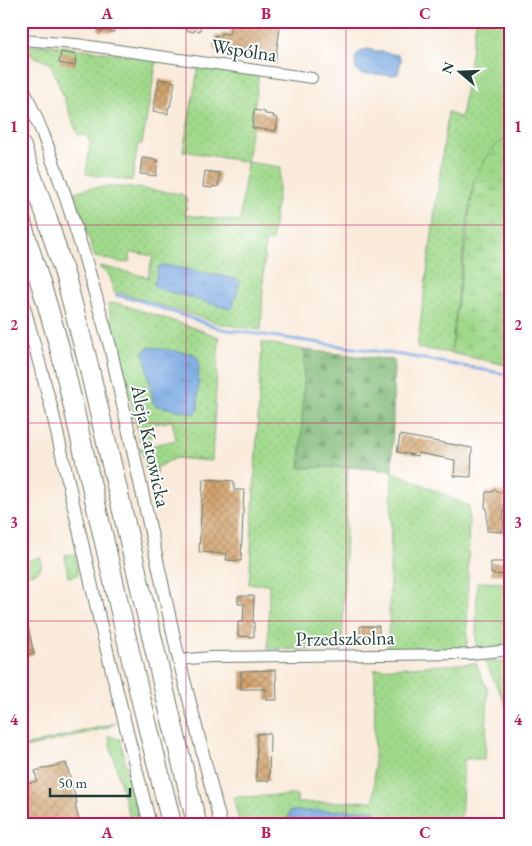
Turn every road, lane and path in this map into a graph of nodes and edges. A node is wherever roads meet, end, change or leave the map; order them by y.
1 (21, 40) edge
2 (312, 78) dead end
3 (21, 83) edge
4 (21, 146) edge
5 (21, 221) edge
6 (21, 296) edge
7 (511, 650) edge
8 (179, 660) junction
9 (150, 825) edge
10 (172, 825) edge
11 (197, 825) edge
12 (221, 825) edge

1 - 2 street, Wspólna
3 - 8 street, Aleja Katowicka
4 - 11 highway
5 - 10 highway
6 - 9 street
7 - 8 street, Przedszkolna
8 - 12 street, Aleja Katowicka

